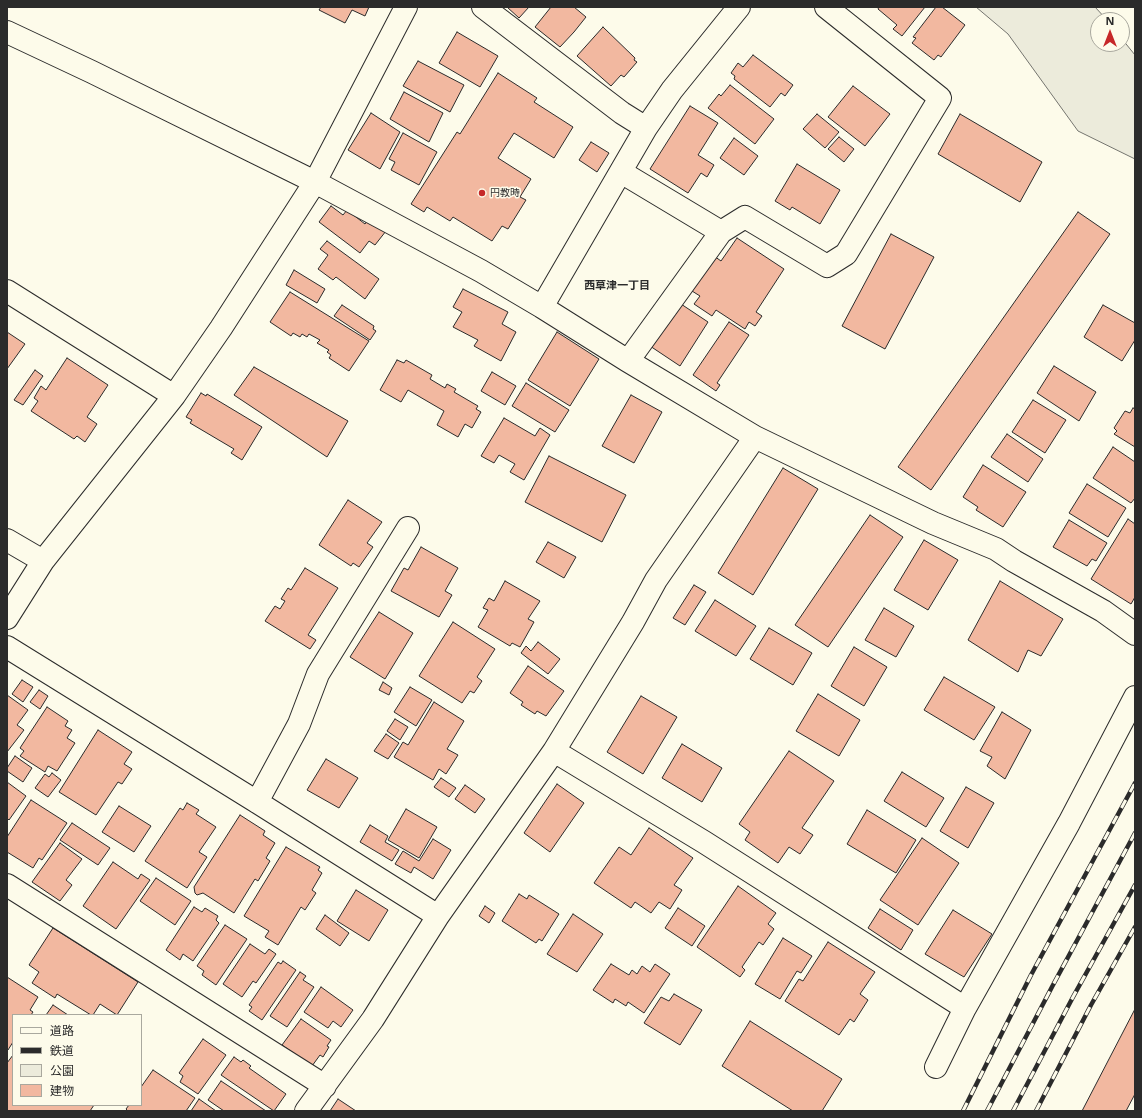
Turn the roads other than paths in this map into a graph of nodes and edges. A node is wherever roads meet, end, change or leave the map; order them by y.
1 (406, 7) edge
2 (483, 7) edge
3 (739, 7) edge
4 (826, 7) edge
5 (7, 32) edge
6 (646, 128) junction
7 (621, 172) junction
8 (315, 182) junction
9 (721, 232) junction
10 (7, 291) edge
11 (542, 308) junction
12 (628, 361) junction
13 (174, 396) junction
14 (756, 437) junction
15 (408, 528) dead end
16 (7, 540) edge
17 (43, 562) junction
18 (7, 618) edge
19 (1135, 634) edge
20 (7, 647) edge
21 (1135, 697) edge
22 (554, 751) junction
23 (257, 802) junction
24 (7, 884) edge
25 (438, 916) junction
26 (965, 1008) junction
27 (936, 1067) dead end
28 (325, 1086) junction
29 (306, 1111) edge

1 - 8 street
2 - 6 street
3 - 6 street
4 - 9 street
5 - 8 street
6 - 7 street
7 - 9 street
7 - 11 street
8 - 11 street
8 - 13 street
9 - 12 street
10 - 13 street
11 - 12 street
12 - 14 street
13 - 17 street
14 - 19 street
14 - 22 street
15 - 23 street
16 - 17 street
17 - 18 street
20 - 23 street
21 - 26 street
22 - 25 street
22 - 26 street
23 - 25 street
24 - 28 street
25 - 28 street
26 - 27 street
28 - 29 street

